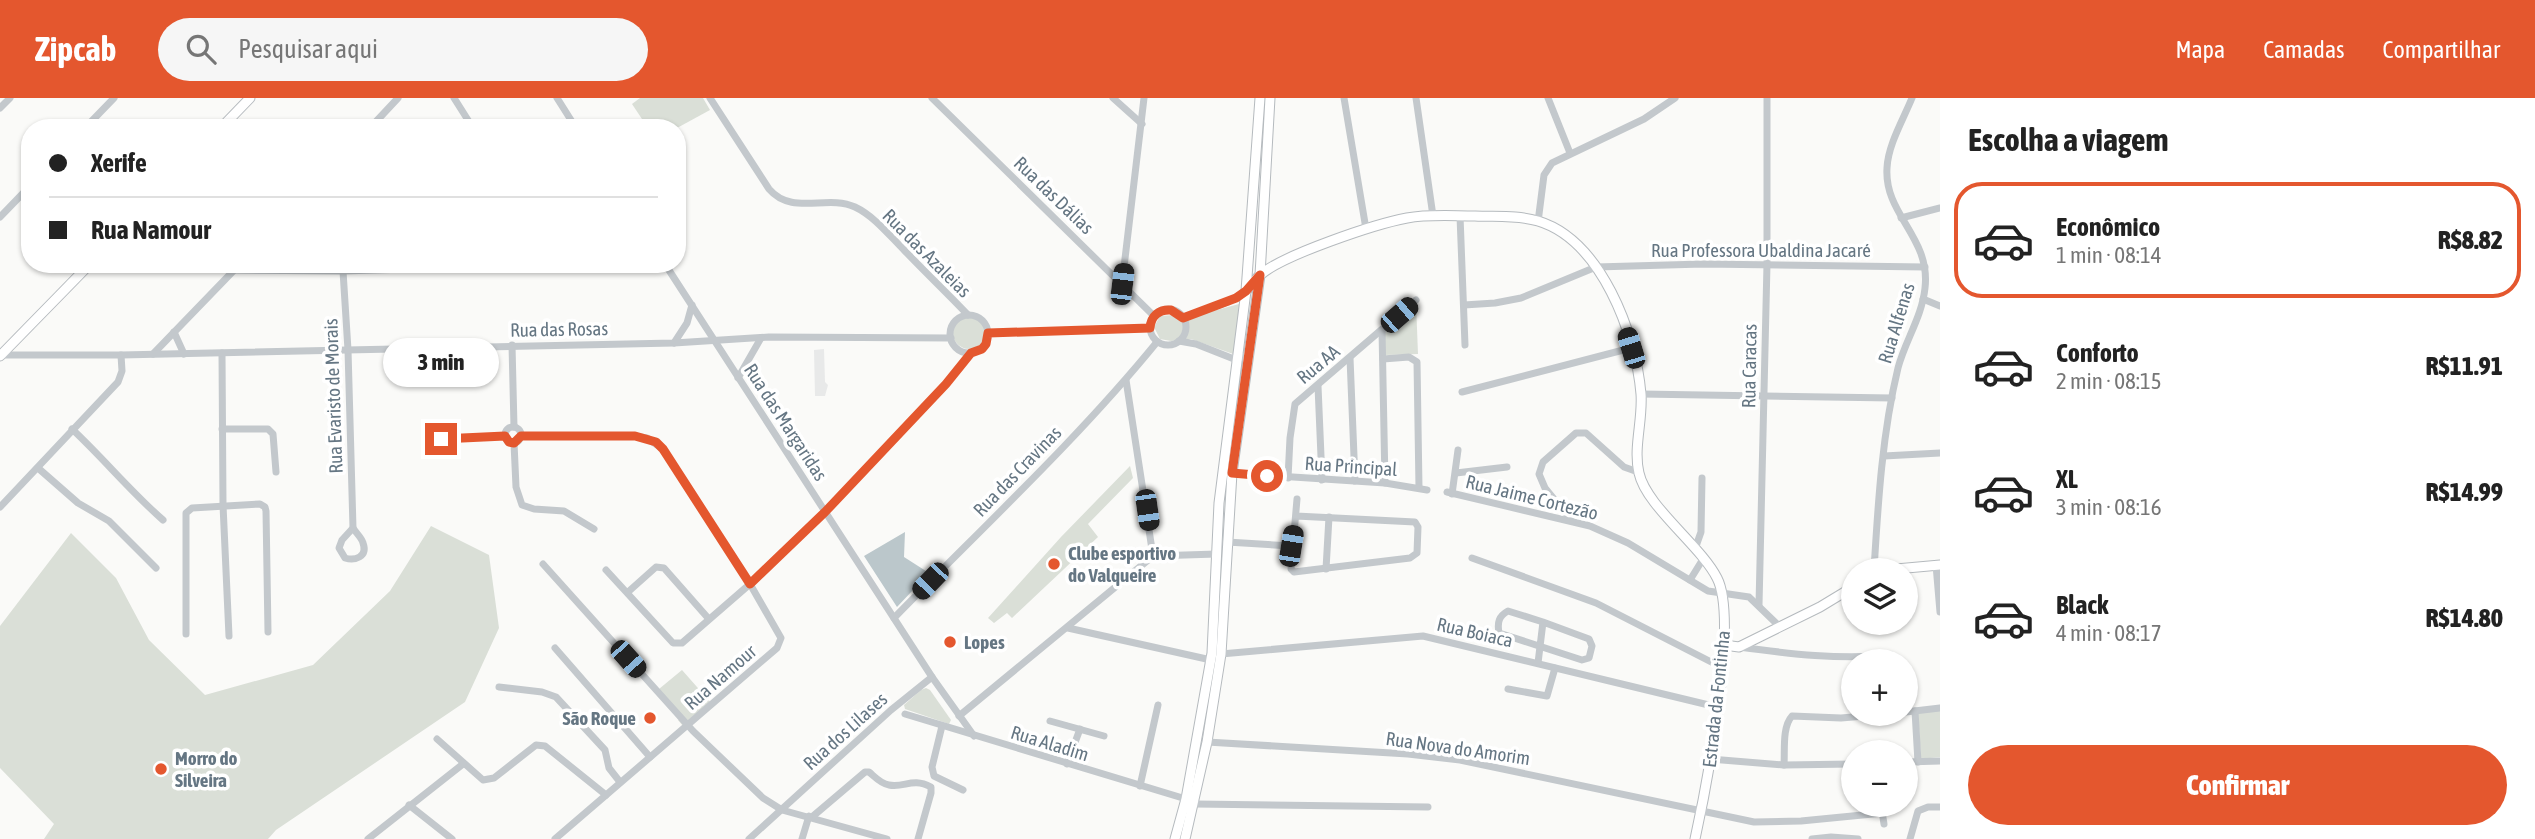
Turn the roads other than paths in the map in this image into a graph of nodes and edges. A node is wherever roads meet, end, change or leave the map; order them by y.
1 (10, 98) edge
2 (98, 98) edge
3 (114, 98) edge
4 (250, 98) edge
5 (398, 98) edge
6 (454, 98) edge
7 (557, 98) edge
8 (710, 98) edge
9 (932, 98) edge
10 (1113, 98) edge
11 (1144, 98) edge
12 (1260, 98) edge
13 (1270, 98) edge
14 (1344, 98) edge
15 (1416, 98) edge
16 (1548, 98) edge
17 (1675, 98) edge
18 (1767, 98) edge
19 (1912, 98) edge
20 (106, 106) junction
21 (0, 108) edge
22 (94, 119) edge
23 (231, 119) edge
24 (380, 119) edge
25 (467, 119) edge
26 (570, 119) edge
27 (1142, 124) junction
28 (1570, 153) junction
29 (21, 195) edge
30 (1940, 208) edge
31 (1433, 216) junction
32 (1460, 216) junction
33 (0, 217) edge
34 (1901, 218) junction
35 (1538, 222) junction
36 (1366, 229) junction
37 (1767, 264) junction
38 (1596, 267) junction
39 (1925, 267) junction
40 (81, 273) edge
41 (231, 273) edge
42 (342, 273) edge
43 (671, 273) edge
44 (1260, 275) junction
45 (1122, 284) junction
46 (1246, 291) junction
47 (1923, 299) junction
48 (1416, 300) dead end
49 (1464, 304) junction
50 (692, 305) junction
51 (1940, 306) edge
52 (968, 315) junction
53 (1154, 316) junction
54 (1183, 318) junction
55 (1150, 328) junction
56 (1382, 330) junction
57 (174, 332) junction
58 (988, 333) junction
59 (761, 338) junction
60 (951, 338) junction
61 (714, 340) junction
62 (1179, 341) junction
63 (1157, 342) junction
64 (674, 343) junction
65 (512, 345) junction
66 (1465, 345) dead end
67 (1631, 348) junction
68 (348, 350) junction
69 (222, 353) junction
70 (971, 353) junction
71 (153, 354) junction
72 (184, 354) junction
73 (121, 355) junction
74 (1250, 355) junction
75 (0, 356) edge
76 (1350, 358) junction
77 (1383, 359) junction
78 (1238, 360) junction
79 (738, 378) junction
80 (1126, 380) junction
81 (1318, 386) junction
82 (1462, 392) dead end
83 (1641, 394) junction
84 (1765, 394) junction
85 (1892, 398) junction
86 (514, 426) junction
87 (72, 429) junction
88 (222, 429) junction
89 (505, 436) junction
90 (521, 436) junction
91 (441, 439) dead end
92 (514, 443) junction
93 (1458, 450) dead end
94 (1940, 453) edge
95 (1884, 456) junction
96 (1507, 467) dead end
97 (38, 468) junction
98 (276, 472) dead end
99 (1639, 472) junction
100 (1232, 473) junction
101 (1456, 473) junction
102 (1288, 478) junction
103 (1702, 478) dead end
104 (1322, 480) junction
105 (1355, 481) junction
106 (1384, 483) junction
107 (1297, 499) dead end
108 (223, 505) junction
109 (0, 507) edge
110 (825, 512) junction
111 (1296, 516) junction
112 (1329, 517) junction
113 (163, 520) dead end
114 (1572, 520) junction
115 (353, 528) dead end
116 (594, 529) dead end
117 (1227, 542) junction
118 (1291, 546) junction
119 (1695, 549) junction
120 (1217, 554) junction
121 (1153, 556) junction
122 (1472, 558) dead end
123 (1875, 558) edge
124 (1703, 559) junction
125 (543, 564) dead end
126 (1938, 565) edge
127 (1918, 567) edge
128 (156, 568) dead end
129 (1326, 569) junction
130 (606, 570) dead end
131 (1690, 580) junction
132 (750, 584) junction
133 (628, 592) junction
134 (1841, 594) edge
135 (1723, 595) junction
136 (1759, 605) junction
137 (1940, 612) edge
138 (708, 618) junction
139 (894, 618) junction
140 (1543, 622) junction
141 (1779, 626) junction
142 (1068, 628) junction
143 (268, 632) dead end
144 (186, 634) dead end
145 (229, 636) dead end
146 (1724, 645) junction
147 (1541, 647) junction
148 (1739, 647) junction
149 (555, 648) dead end
150 (1222, 654) junction
151 (1841, 658) edge
152 (1211, 660) junction
153 (1538, 663) junction
154 (1721, 667) junction
155 (1555, 668) junction
156 (932, 677) junction
157 (499, 687) dead end
158 (1507, 689) dead end
159 (1158, 705) dead end
160 (1717, 706) junction
161 (1940, 708) edge
162 (1918, 711) edge
163 (905, 714) dead end
164 (959, 716) junction
165 (1841, 718) edge
166 (1050, 721) dead end
167 (688, 726) junction
168 (942, 726) junction
169 (1080, 729) junction
170 (974, 736) junction
171 (1104, 736) dead end
172 (437, 739) dead end
173 (1207, 742) junction
174 (650, 757) junction
175 (1710, 759) junction
176 (1940, 761) edge
177 (1918, 762) edge
178 (463, 764) junction
179 (1067, 764) junction
180 (1841, 764) edge
181 (1784, 765) junction
182 (620, 782) junction
183 (1140, 786) junction
184 (963, 790) dead end
185 (606, 795) junction
186 (1191, 802) junction
187 (409, 805) junction
188 (1427, 807) dead end
189 (1940, 807) edge
190 (782, 810) junction
191 (1702, 811) junction
192 (1841, 814) edge
193 (811, 817) junction
194 (1883, 817) edge
195 (1884, 824) dead end
196 (1830, 838) edge
197 (368, 839) edge
198 (452, 839) edge
199 (555, 839) edge
200 (749, 839) edge
201 (802, 839) edge
202 (887, 839) edge
203 (918, 839) edge
204 (1175, 839) edge
205 (1185, 839) edge
206 (1695, 839) edge
207 (1812, 839) edge
208 (1858, 839) edge
209 (1910, 839) edge

1 - 21 street
2 - 20 street
3 - 20 street
4 - 23 main road
5 - 24 street
6 - 25 street
7 - 26 street
8 - 52 street, Rua das Azaleias
9 - 45 street, Rua das Dálias
10 - 27 street
11 - 27 street
12 - 46 main road
13 - 44 main road
14 - 36 street
15 - 31 street
16 - 28 street
17 - 28 street
18 - 37 street, Rua Caracas
19 - 34 street, Rua Alfenas
20 - 22 street
27 - 45 street
28 - 35 street
29 - 33 street
30 - 34 street
31 - 32 main road
31 - 36 main road
32 - 35 main road
32 - 49 street
34 - 39 street, Rua Alfenas
35 - 38 main road
36 - 44 main road
37 - 38 street, Rua Professora Ubaldina Jacaré
37 - 39 street, Rua Professora Ubaldina Jacaré
37 - 84 street, Rua Caracas
38 - 49 street
38 - 67 main road
39 - 47 street, Rua Alfenas
40 - 75 main road
41 - 57 street
42 - 68 street, Rua Evaristo de Morais
43 - 50 street, Rua das Margaridas
44 - 46 main road
44 - 74 main road
45 - 53 street, Rua das Dálias
46 - 54 street
46 - 78 main road
47 - 51 street
47 - 85 street, Rua Alfenas
48 - 56 street, Rua AA
49 - 66 street
50 - 61 street, Rua das Margaridas
50 - 64 street
52 - 58 street
52 - 60 street
53 - 54 street
53 - 55 street
54 - 62 street
55 - 58 street
55 - 63 street
56 - 76 street, Rua AA
56 - 77 street
57 - 71 street
57 - 72 street
58 - 70 street
59 - 60 street, Rua das Rosas
59 - 61 street, Rua das Rosas
59 - 79 street
60 - 70 street
61 - 64 street, Rua das Rosas
61 - 79 street, Rua das Margaridas
62 - 63 street
62 - 78 street
63 - 80 street, Rua das Cravinas
64 - 65 street, Rua das Rosas
65 - 68 street, Rua das Rosas
65 - 86 street
67 - 82 street
67 - 83 main road
68 - 69 street, Rua das Rosas
68 - 115 street, Rua Evaristo de Morais
69 - 72 street, Rua das Rosas
69 - 88 street
70 - 110 street
71 - 72 street, Rua das Rosas
71 - 73 street, Rua das Rosas
73 - 75 street, Rua das Rosas
73 - 87 street
74 - 78 street
74 - 100 main road
76 - 81 street, Rua AA
76 - 105 street
77 - 106 street
77 - 106 street, Rua Principal
78 - 120 main road
79 - 110 street, Rua das Margaridas
80 - 121 street
80 - 139 street, Rua das Cravinas
81 - 102 street, Rua AA
81 - 104 street
83 - 84 street
83 - 99 main road
84 - 85 street
84 - 136 street, Rua Caracas
85 - 95 street, Rua Alfenas
86 - 89 street
86 - 90 street
87 - 97 street
87 - 113 street
88 - 98 street
88 - 108 street
89 - 91 street
89 - 92 street
90 - 92 street
90 - 132 street, Rua Namour
92 - 116 street
93 - 101 street
94 - 95 street
95 - 123 street, Rua Alfenas
96 - 101 street
97 - 109 street
97 - 128 street
99 - 114 street
99 - 119 main road, Estrada da Fontinha
100 - 102 street, Rua Principal
100 - 117 main road
101 - 114 street, Rua Jaime Cortezão
102 - 104 street, Rua Principal
103 - 119 street
104 - 105 street, Rua Principal
105 - 106 street, Rua Principal
107 - 111 street
108 - 143 street
108 - 144 street
108 - 145 street
110 - 132 street
110 - 139 street, Rua das Margaridas
111 - 112 street
111 - 118 street
112 - 129 street
112 - 129 street
114 - 131 street, Rua Jaime Cortezão
117 - 118 street
117 - 150 main road
118 - 129 street
119 - 124 main road, Estrada da Fontinha
120 - 121 street
120 - 152 main road
121 - 142 street
122 - 154 street
124 - 131 street
124 - 135 main road, Estrada da Fontinha
125 - 167 street
126 - 127 main road
126 - 137 street
130 - 133 street
131 - 135 street, Rua Jaime Cortezão
132 - 138 street
132 - 167 street, Rua Namour
133 - 138 street
133 - 138 street
134 - 141 main road
135 - 136 street, Rua Jaime Cortezão
135 - 146 main road, Estrada da Fontinha
136 - 141 street
139 - 156 street, Rua das Margaridas
140 - 147 street
140 - 147 street
140 - 147 street
141 - 148 main road
142 - 152 street
142 - 164 street
146 - 148 main road
146 - 154 main road, Estrada da Fontinha
147 - 153 street
148 - 151 street
149 - 174 street
150 - 153 street, Rua Boiaca
150 - 173 main road
152 - 186 main road
153 - 155 street, Rua Boiaca
154 - 160 main road, Estrada da Fontinha
155 - 158 street
155 - 160 street, Rua Boiaca
156 - 164 street, Rua das Margaridas
156 - 190 street, Rua dos Lilases
157 - 182 street
159 - 183 street
160 - 175 main road, Estrada da Fontinha
161 - 162 street
163 - 168 street, Rua Aladim
164 - 170 street, Rua das Margaridas
165 - 181 street
166 - 169 street
167 - 174 street, Rua Namour
167 - 190 street
168 - 170 street, Rua Aladim
168 - 184 street
169 - 171 street
169 - 179 street
170 - 179 street, Rua Aladim
172 - 178 street
173 - 186 main road
173 - 191 street, Rua Nova do Amorim
174 - 182 street, Rua Namour
175 - 181 street
175 - 191 main road, Estrada da Fontinha
176 - 177 street
178 - 185 street
178 - 187 street
179 - 183 street, Rua Aladim
180 - 181 street
182 - 185 street, Rua Namour
183 - 186 street, Rua Aladim
185 - 199 street, Rua Namour
186 - 188 street, Rua Aladim
186 - 204 main road
186 - 205 main road
187 - 197 street
187 - 198 street
189 - 209 street
190 - 193 street
190 - 200 street, Rua dos Lilases
191 - 192 street, Rua Nova do Amorim
191 - 206 main road, Estrada da Fontinha
193 - 201 street
193 - 202 street
193 - 203 street
194 - 195 street
196 - 207 street
196 - 208 street

